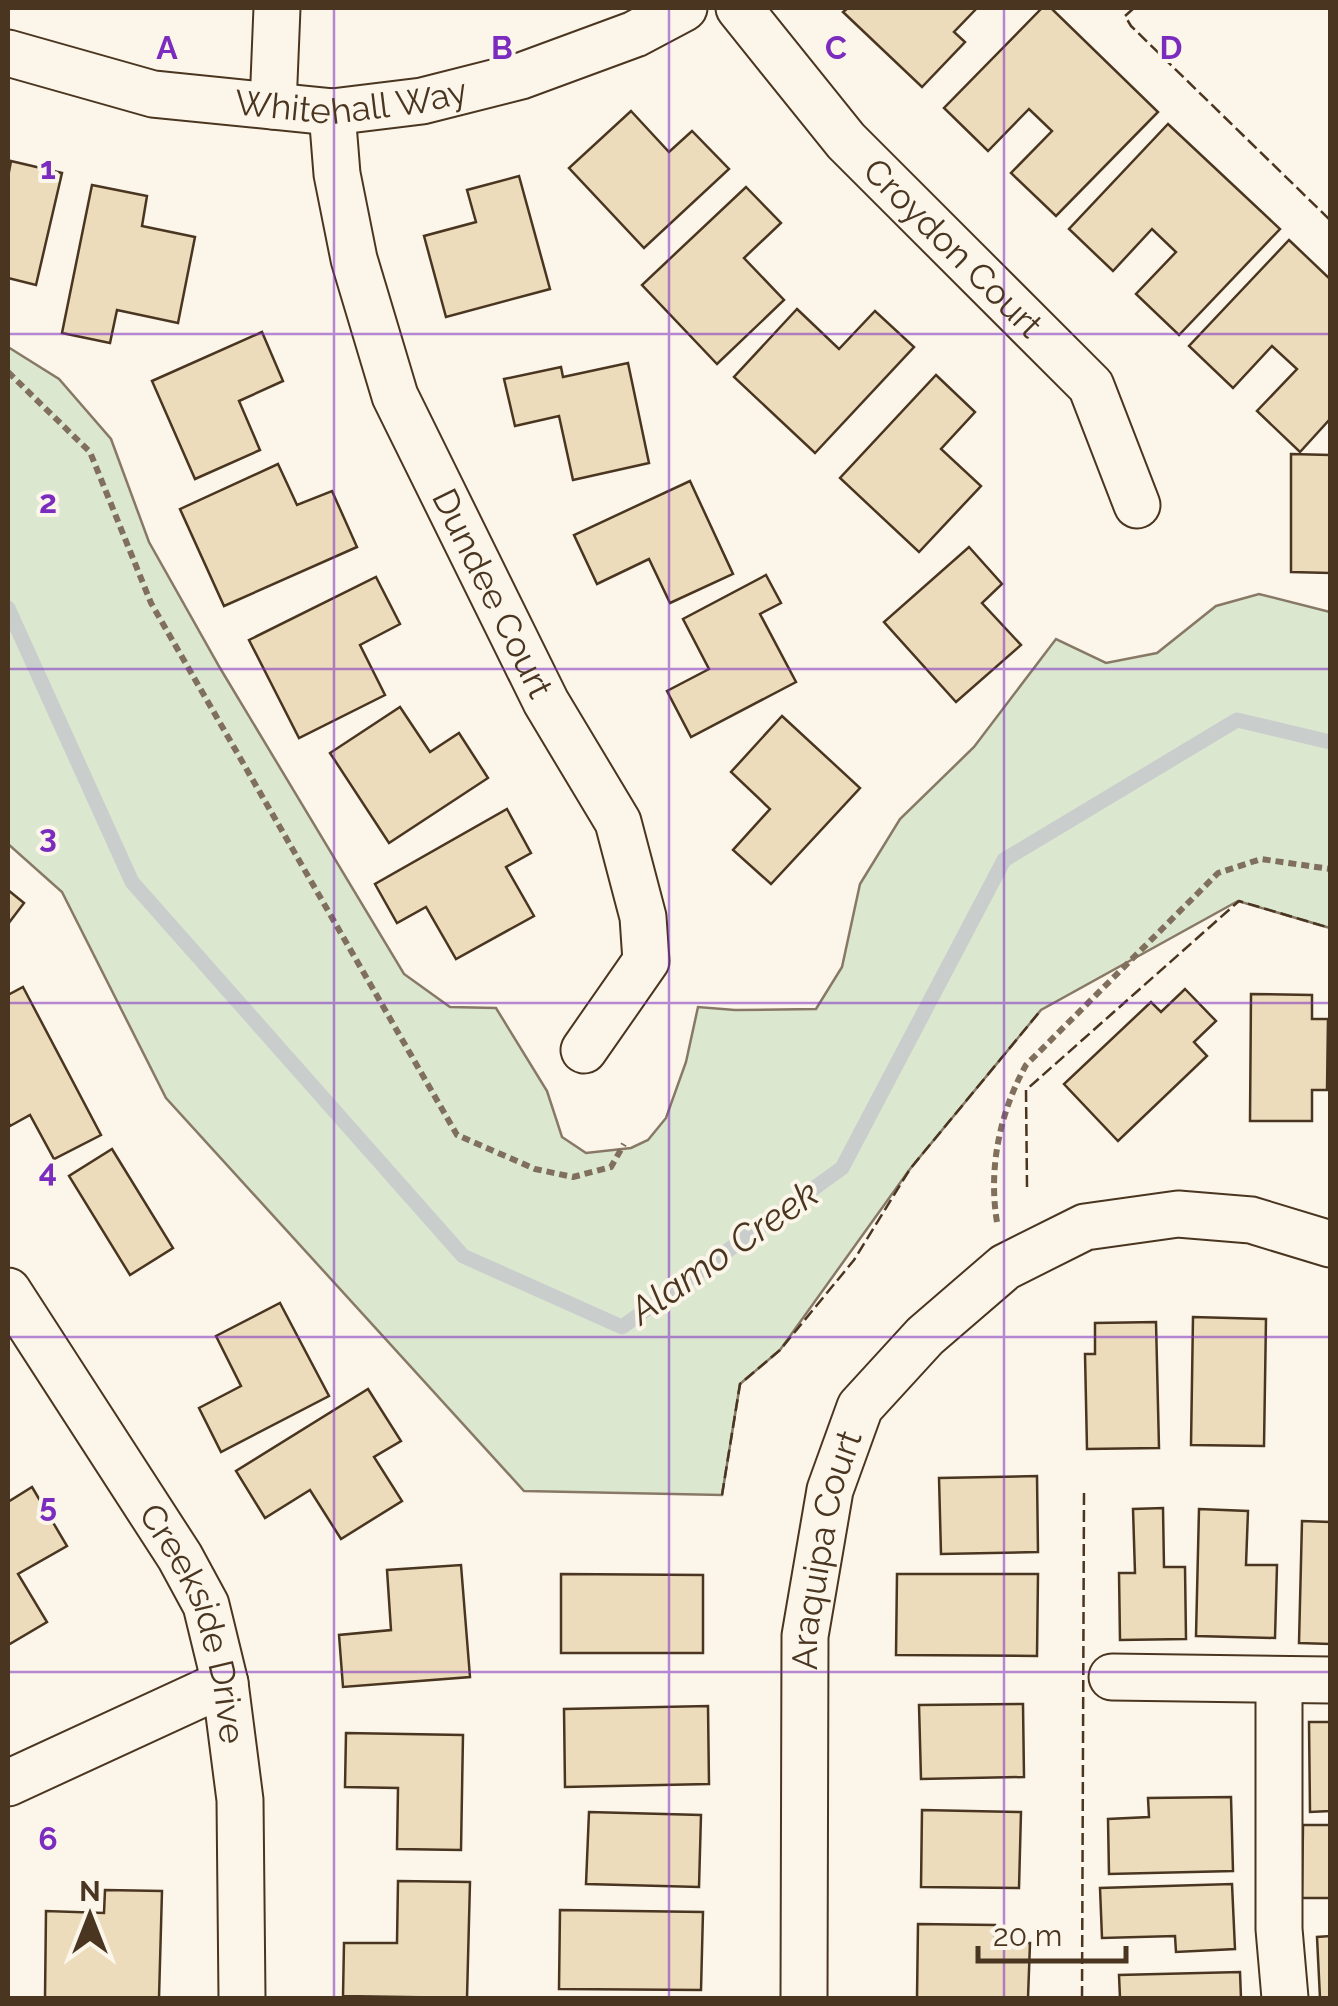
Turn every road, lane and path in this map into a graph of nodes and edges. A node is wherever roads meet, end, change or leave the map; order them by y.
1 (277, 8) edge
2 (684, 8) edge
3 (739, 8) edge
4 (8, 53) edge
5 (273, 106) junction
6 (332, 112) junction
7 (8, 372) edge
8 (1137, 505) dead end
9 (1330, 869) edge
10 (584, 1050) dead end
11 (624, 1144) dead end
12 (1330, 1244) edge
13 (1005, 1267) junction
14 (8, 1291) edge
15 (1112, 1677) dead end
16 (1279, 1680) junction
17 (1330, 1680) edge
18 (224, 1683) junction
19 (8, 1783) edge
20 (242, 1998) edge
21 (804, 1998) edge
22 (1285, 1998) edge

1 - 5 street
2 - 6 street, Whitehall Way
3 - 8 street, Croydon Court
4 - 5 street, Whitehall Way
5 - 6 street, Whitehall Way
6 - 10 street, Dundee Court
7 - 11 path
9 - 13 path
12 - 13 street, Araquipa Court
13 - 21 street, Araquipa Court
14 - 18 street, Creekside Drive
15 - 16 street
16 - 17 street
16 - 22 street
18 - 19 street
18 - 20 street, Creekside Drive

